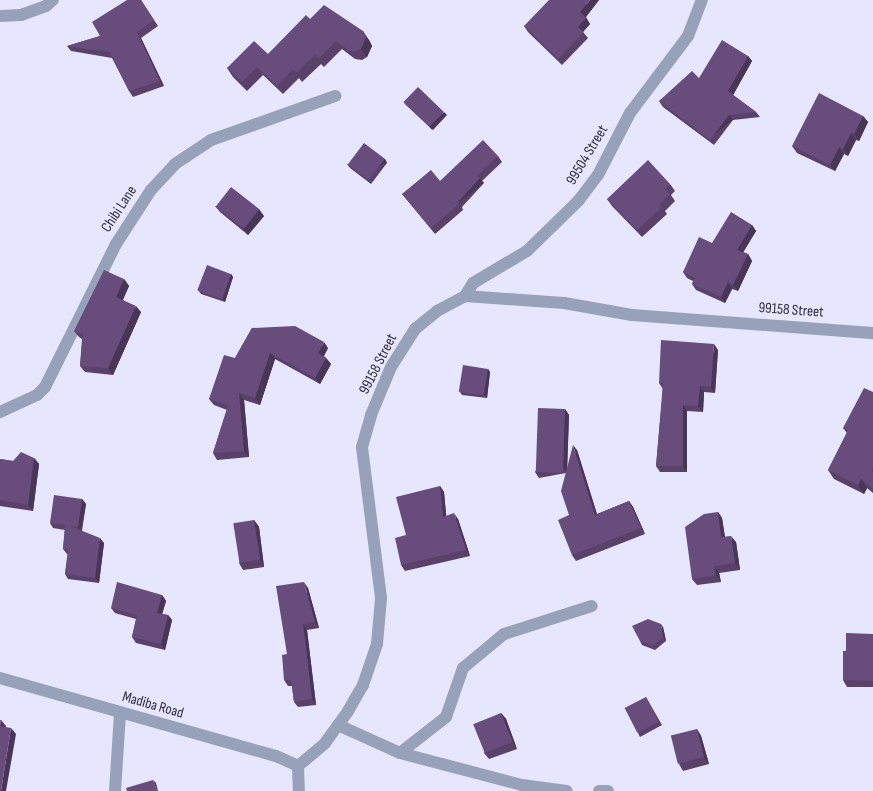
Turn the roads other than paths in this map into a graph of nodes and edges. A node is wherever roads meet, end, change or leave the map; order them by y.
1 (53, 0) edge
2 (702, 0) edge
3 (0, 16) edge
4 (335, 96) dead end
5 (465, 296) junction
6 (873, 332) edge
7 (0, 412) edge
8 (592, 606) dead end
9 (0, 678) edge
10 (120, 713) junction
11 (338, 724) junction
12 (400, 753) junction
13 (298, 766) junction
14 (608, 790) edge
15 (115, 791) edge
16 (299, 791) edge
17 (567, 791) edge
18 (599, 791) edge

1 - 3 street
2 - 5 street, 99504 Street
4 - 7 street, Chibi Lane
5 - 6 street, 99158 Street
5 - 11 street, 99158 Street
8 - 12 street
9 - 10 street, Madiba Road
10 - 13 street, Madiba Road
10 - 15 street
11 - 12 street
11 - 13 street, 99158 Street
12 - 17 street
13 - 16 street
14 - 18 street

